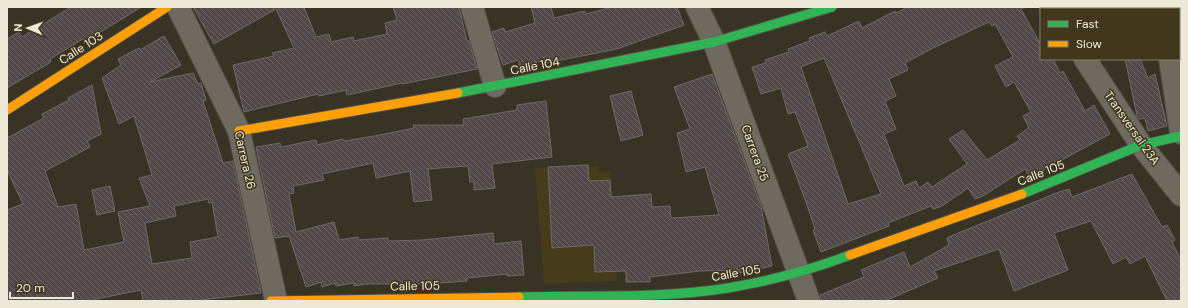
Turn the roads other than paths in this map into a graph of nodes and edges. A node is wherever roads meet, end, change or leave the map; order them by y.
1 (167, 7) edge
2 (178, 7) edge
3 (472, 7) edge
4 (697, 7) edge
5 (832, 7) edge
6 (714, 42) junction
7 (1086, 60) edge
8 (1170, 60) edge
9 (495, 86) junction
10 (7, 110) edge
11 (239, 131) junction
12 (1181, 134) edge
13 (1141, 145) junction
14 (1181, 195) edge
15 (800, 273) junction
16 (271, 301) edge
17 (276, 301) edge
18 (809, 301) edge

1 - 10 street, Calle 103
2 - 11 street, Carrera 26
3 - 9 street
4 - 6 street, Carrera 25
5 - 6 street, Calle 104
6 - 9 street, Calle 104
6 - 15 street, Carrera 25
7 - 13 street, Transversal 23A
8 - 12 street
9 - 11 street, Calle 104
11 - 17 street, Carrera 26
12 - 13 street, Calle 105
13 - 14 street, Transversal 23A
13 - 15 street, Calle 105
15 - 17 street, Calle 105
15 - 18 street, Carrera 25
16 - 17 street, Calle 105

